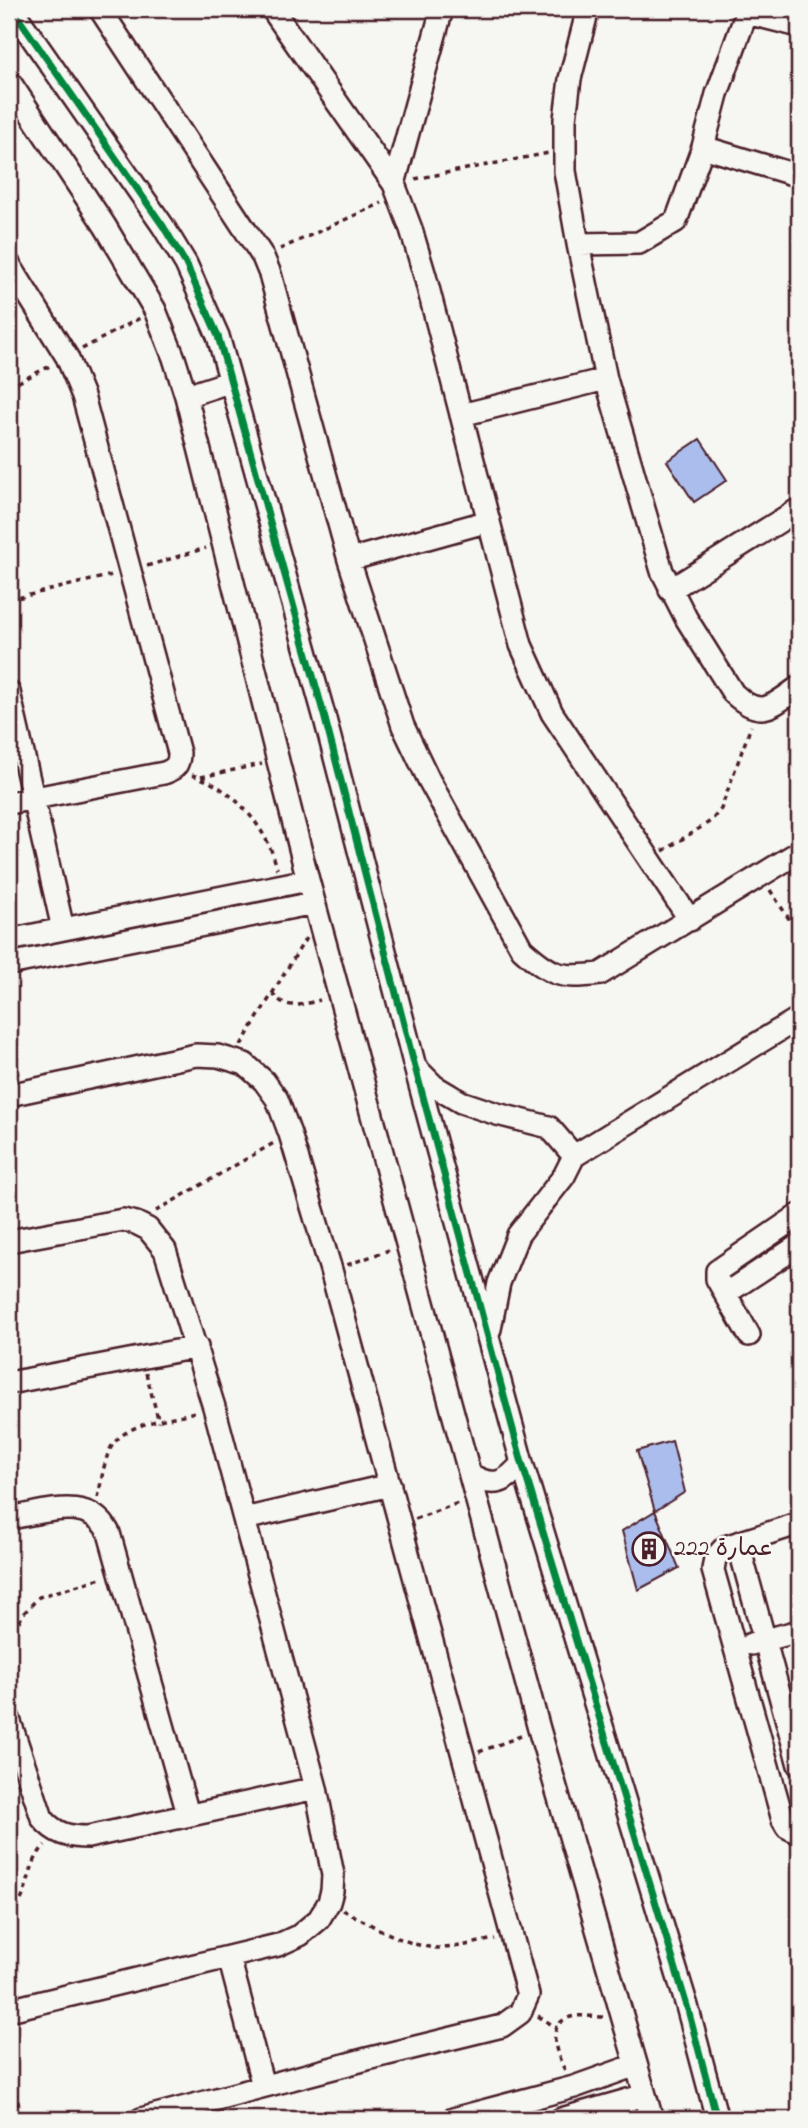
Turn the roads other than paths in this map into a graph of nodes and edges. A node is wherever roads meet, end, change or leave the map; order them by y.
1 (12, 9) edge
2 (100, 9) edge
3 (272, 9) edge
4 (295, 9) edge
5 (442, 9) edge
6 (588, 9) edge
7 (748, 11) edge
8 (799, 26) edge
9 (288, 33) junction
10 (9, 81) edge
11 (703, 147) junction
12 (799, 176) edge
13 (396, 189) junction
14 (578, 244) junction
15 (9, 264) edge
16 (606, 379) junction
17 (229, 382) junction
18 (186, 396) junction
19 (461, 415) junction
20 (799, 509) edge
21 (489, 521) junction
22 (349, 559) junction
23 (670, 590) junction
24 (799, 688) edge
25 (9, 692) edge
26 (33, 797) junction
27 (9, 803) edge
28 (799, 852) edge
29 (308, 880) junction
30 (316, 910) junction
31 (690, 920) junction
32 (63, 929) junction
33 (9, 940) edge
34 (9, 964) edge
35 (799, 1018) edge
36 (415, 1067) junction
37 (15, 1093) edge
38 (574, 1156) junction
39 (796, 1223) edge
40 (9, 1241) edge
41 (799, 1245) edge
42 (725, 1294) junction
43 (489, 1335) junction
44 (749, 1335) dead end
45 (197, 1348) junction
46 (9, 1383) edge
47 (523, 1463) junction
48 (470, 1474) junction
49 (390, 1485) junction
50 (9, 1518) edge
51 (244, 1519) junction
52 (791, 1527) dead end
53 (738, 1543) junction
54 (799, 1631) edge
55 (765, 1641) junction
56 (736, 1649) junction
57 (9, 1719) edge
58 (796, 1738) edge
59 (764, 1747) junction
60 (799, 1765) edge
61 (316, 1788) junction
62 (188, 1814) junction
63 (799, 1833) edge
64 (229, 1957) junction
65 (9, 2010) edge
66 (636, 2065) junction
67 (263, 2086) junction
68 (645, 2095) junction
69 (141, 2119) edge
70 (453, 2119) edge
71 (561, 2119) edge
72 (652, 2119) edge
73 (717, 2119) edge

1 - 17 street
2 - 22 street
3 - 9 street
4 - 9 street
5 - 13 street
6 - 14 street
7 - 8 street
7 - 11 street
9 - 13 street
10 - 18 street
11 - 12 street
11 - 14 street
13 - 19 street
14 - 16 street
15 - 26 street
16 - 19 street
16 - 23 street
17 - 18 street
17 - 36 street
18 - 29 street
19 - 21 street
20 - 23 street
21 - 22 street
21 - 31 street
22 - 31 street
23 - 24 street
25 - 26 street
26 - 27 street
26 - 32 street
28 - 31 street
29 - 30 street
29 - 32 street
30 - 34 street
30 - 48 street
32 - 33 street
35 - 38 street
36 - 38 street
36 - 43 street
37 - 49 street
38 - 43 street
39 - 42 street
40 - 45 street
41 - 42 street
42 - 44 street
43 - 47 street
45 - 46 street
45 - 51 street
47 - 48 street
47 - 73 street
48 - 66 street
49 - 51 street
49 - 67 street
50 - 62 street
51 - 61 street
52 - 53 street
53 - 55 street
53 - 56 street
54 - 55 street
55 - 56 street
55 - 58 street
56 - 59 street
57 - 62 street
58 - 59 street
58 - 60 street
59 - 63 street
61 - 62 street
61 - 64 street
64 - 65 street
64 - 67 street
66 - 68 street
66 - 70 street
67 - 69 street
68 - 71 street
68 - 72 street

